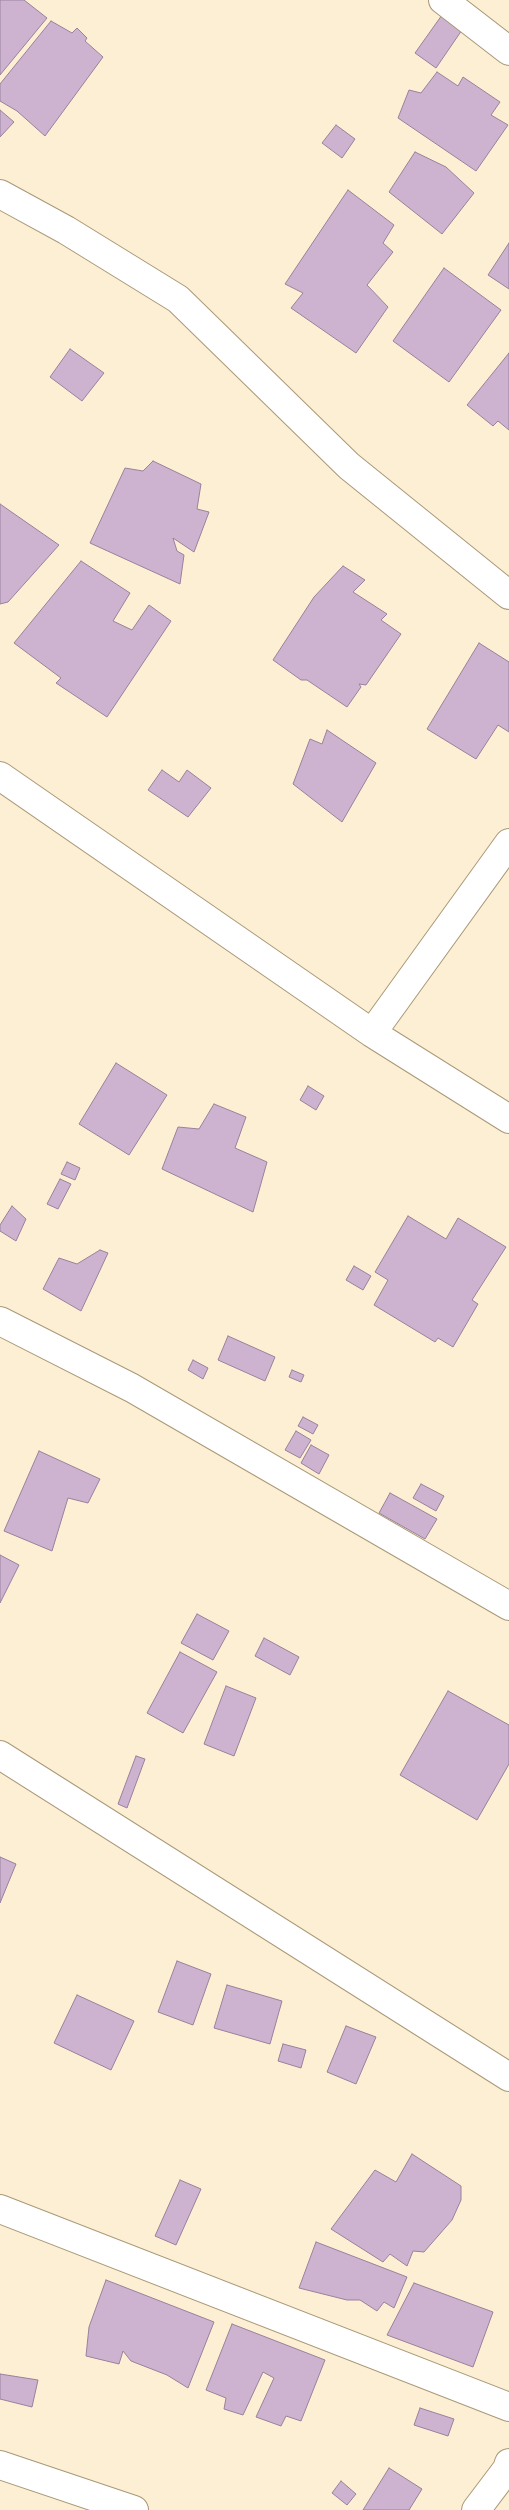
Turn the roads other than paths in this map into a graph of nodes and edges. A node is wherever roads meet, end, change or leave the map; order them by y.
1 (443, 0) edge
2 (509, 51) edge
3 (0, 194) edge
4 (509, 595) edge
5 (0, 776) edge
6 (509, 843) edge
7 (372, 1033) junction
8 (509, 1119) edge
9 (0, 1321) edge
10 (509, 1606) edge
11 (0, 1755) edge
12 (509, 2077) edge
13 (0, 2209) edge
14 (509, 2407) edge
15 (509, 2463) edge
16 (0, 2465) edge
17 (134, 2510) edge
18 (476, 2510) edge

1 - 2 street
3 - 4 street
5 - 7 street
6 - 7 street
7 - 8 street
9 - 10 street
11 - 12 street
13 - 14 street
15 - 18 street
16 - 17 street

